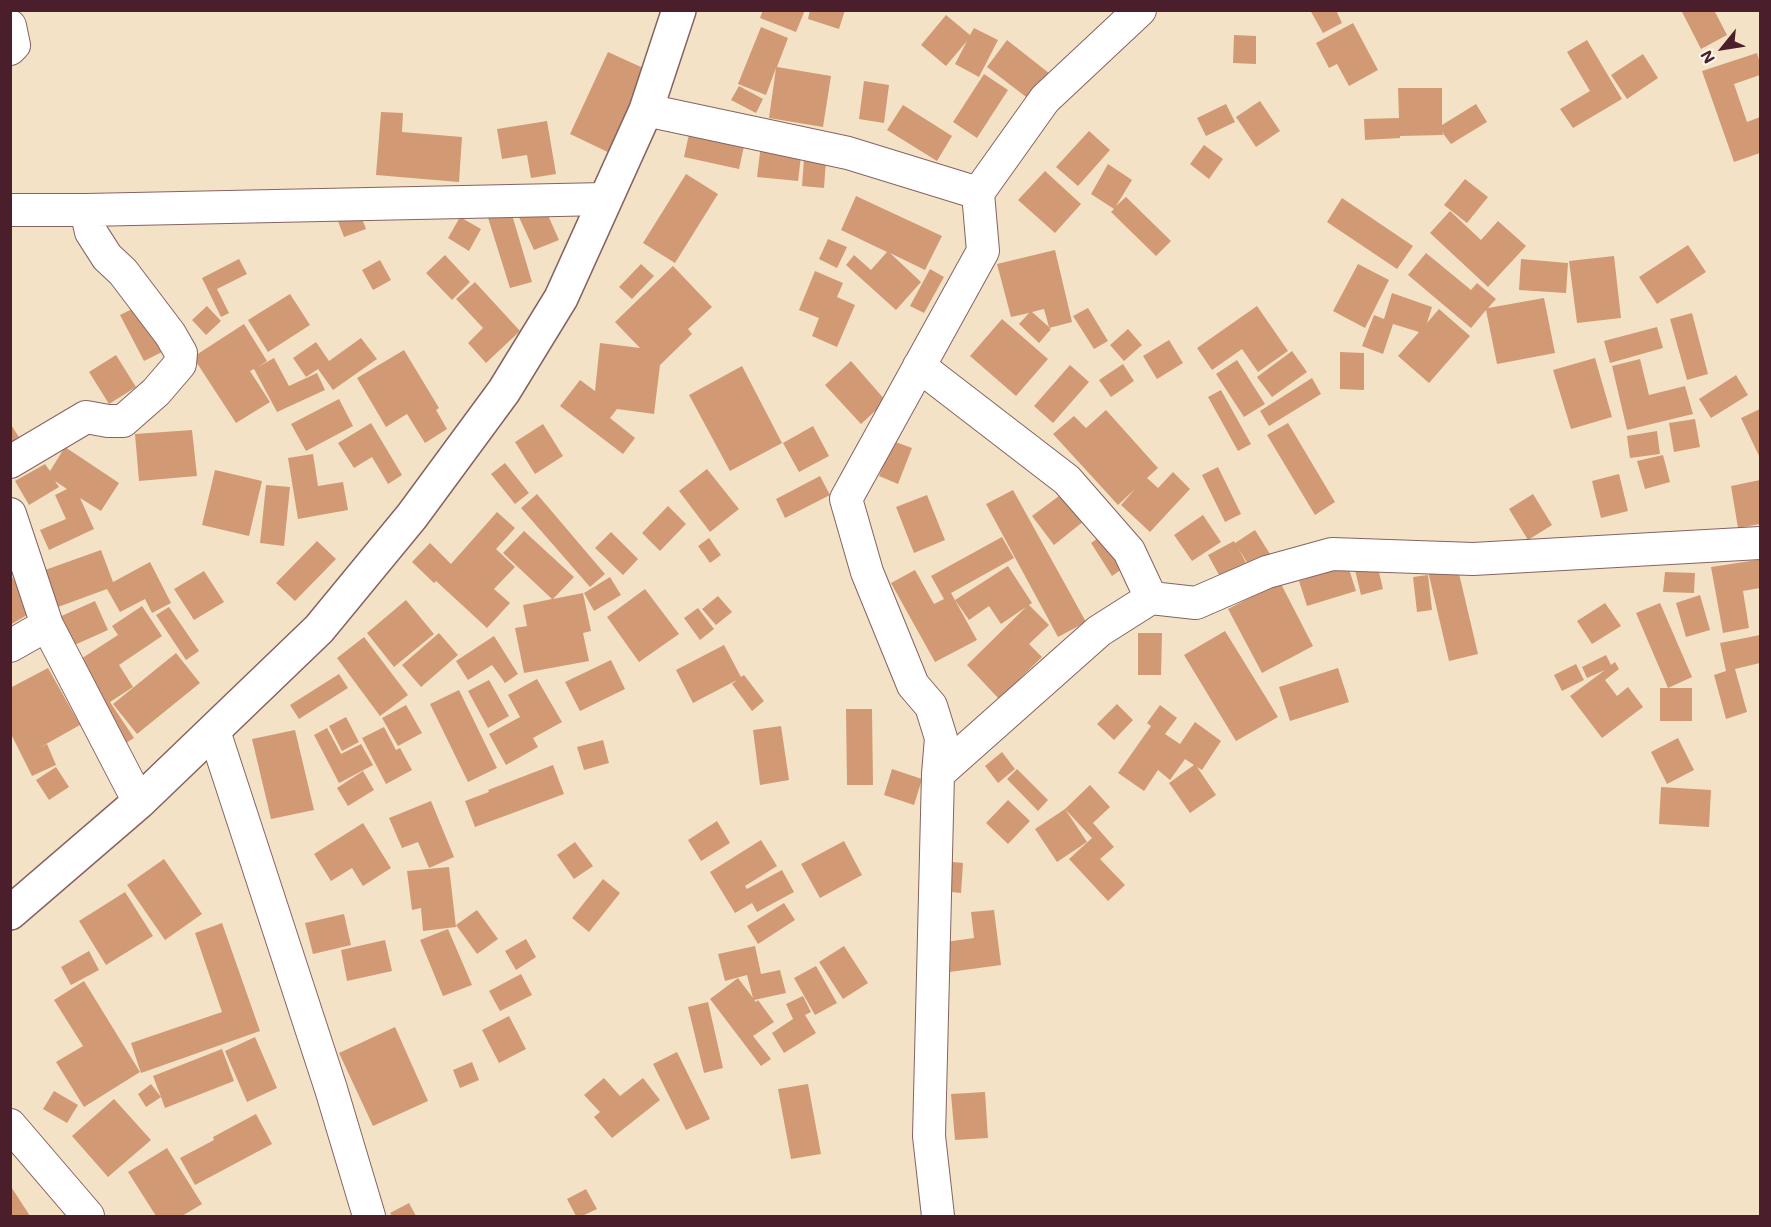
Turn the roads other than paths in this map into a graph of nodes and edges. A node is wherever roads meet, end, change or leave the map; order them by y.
1 (679, 10) edge
2 (1140, 10) edge
3 (10, 26) edge
4 (10, 49) edge
5 (646, 110) junction
6 (978, 193) junction
7 (605, 199) junction
8 (10, 210) edge
9 (86, 210) junction
10 (919, 366) junction
11 (10, 462) edge
12 (10, 514) edge
13 (1761, 543) edge
14 (1151, 598) junction
15 (47, 625) junction
16 (10, 646) edge
17 (214, 731) junction
18 (938, 774) junction
19 (139, 802) junction
20 (10, 913) edge
21 (10, 1125) edge
22 (88, 1216) edge
23 (369, 1216) edge
24 (938, 1216) edge

1 - 5 main road
2 - 6 street
3 - 4 street
5 - 6 street
5 - 7 main road
6 - 10 street
7 - 9 street
7 - 17 main road
8 - 9 street
9 - 11 street
10 - 14 street
10 - 18 street
12 - 15 street
13 - 14 street
14 - 18 street
15 - 16 street
15 - 19 street
17 - 19 main road
17 - 23 street
18 - 24 street
19 - 20 main road
21 - 22 street

